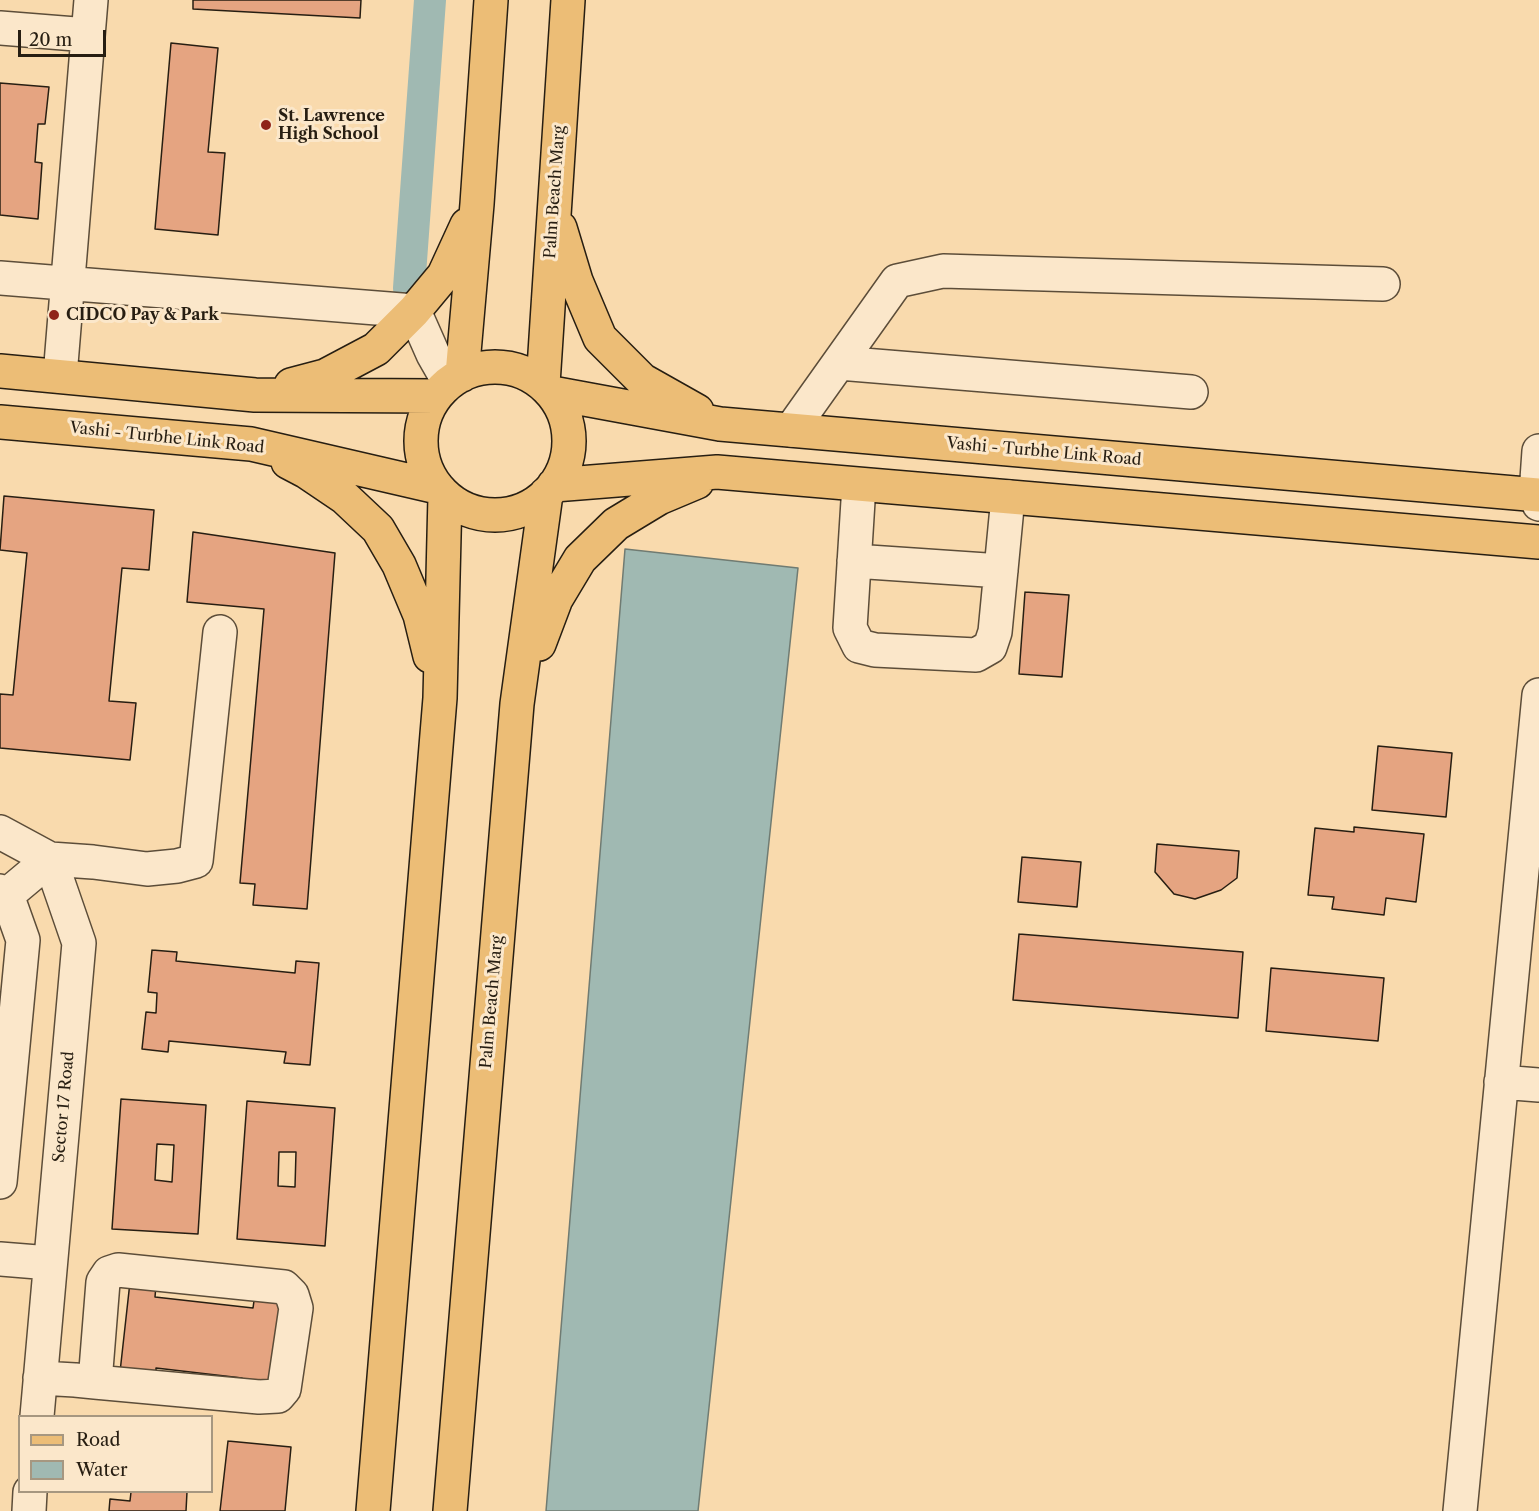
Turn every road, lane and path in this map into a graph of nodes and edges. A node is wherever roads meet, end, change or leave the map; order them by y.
1 (91, 0) edge
2 (491, 0) edge
3 (568, 0) edge
4 (0, 27) edge
5 (88, 35) junction
6 (477, 204) junction
7 (554, 209) junction
8 (0, 278) edge
9 (68, 284) junction
10 (1383, 284) dead end
11 (414, 311) junction
12 (839, 363) junction
13 (0, 371) edge
14 (60, 376) junction
15 (449, 384) junction
16 (547, 388) junction
17 (1191, 392) dead end
18 (255, 395) junction
19 (0, 422) edge
20 (720, 424) junction
21 (791, 430) junction
22 (251, 444) junction
23 (1539, 451) edge
24 (717, 472) junction
25 (859, 485) junction
26 (550, 490) junction
27 (441, 491) junction
28 (1008, 497) junction
29 (1538, 498) edge
30 (1539, 542) edge
31 (854, 561) junction
32 (1001, 571) junction
33 (220, 632) dead end
34 (1539, 694) edge
35 (440, 698) junction
36 (517, 704) junction
37 (0, 832) edge
38 (50, 859) junction
39 (4, 893) edge
40 (1501, 1082) junction
41 (1539, 1085) edge
42 (0, 1182) edge
43 (0, 1259) edge
44 (50, 1263) junction
45 (40, 1378) junction
46 (95, 1382) junction
47 (37, 1415) edge
48 (30, 1493) edge
49 (28, 1511) edge
50 (373, 1511) edge
51 (450, 1511) edge
52 (1460, 1511) edge

1 - 5 street
2 - 6 main road
3 - 7 main road, Palm Beach Marg
4 - 5 street
5 - 9 street
6 - 11 main road
6 - 15 main road
7 - 16 main road, Palm Beach Marg
7 - 20 main road
8 - 9 street
9 - 11 street
9 - 14 street
10 - 12 street
11 - 15 street
11 - 18 main road
12 - 17 street
12 - 21 street
13 - 14 main road
14 - 18 main road
15 - 16 main road
15 - 18 main road
15 - 27 main road
16 - 20 main road, Vashi - Turbhe Link Road
16 - 26 main road
19 - 22 main road, Vashi - Turbhe Link Road
20 - 21 main road, Vashi - Turbhe Link Road
21 - 29 main road, Vashi - Turbhe Link Road
22 - 27 main road, Vashi - Turbhe Link Road
22 - 35 main road
23 - 29 street
24 - 25 main road
24 - 26 main road
24 - 36 main road
25 - 28 main road
25 - 31 street
26 - 27 main road
26 - 36 main road, Palm Beach Marg
27 - 35 main road
28 - 30 main road
28 - 32 street
31 - 32 street
31 - 32 street
33 - 38 street
34 - 40 street
35 - 50 main road
36 - 51 main road, Palm Beach Marg
37 - 38 street
38 - 39 street
38 - 44 street, Sector 17 Road
39 - 42 street
40 - 41 street
40 - 52 street
43 - 44 street
44 - 45 street, Sector 17 Road
45 - 46 street
45 - 47 street, Sector 17 Road
46 - 46 street
48 - 49 street

